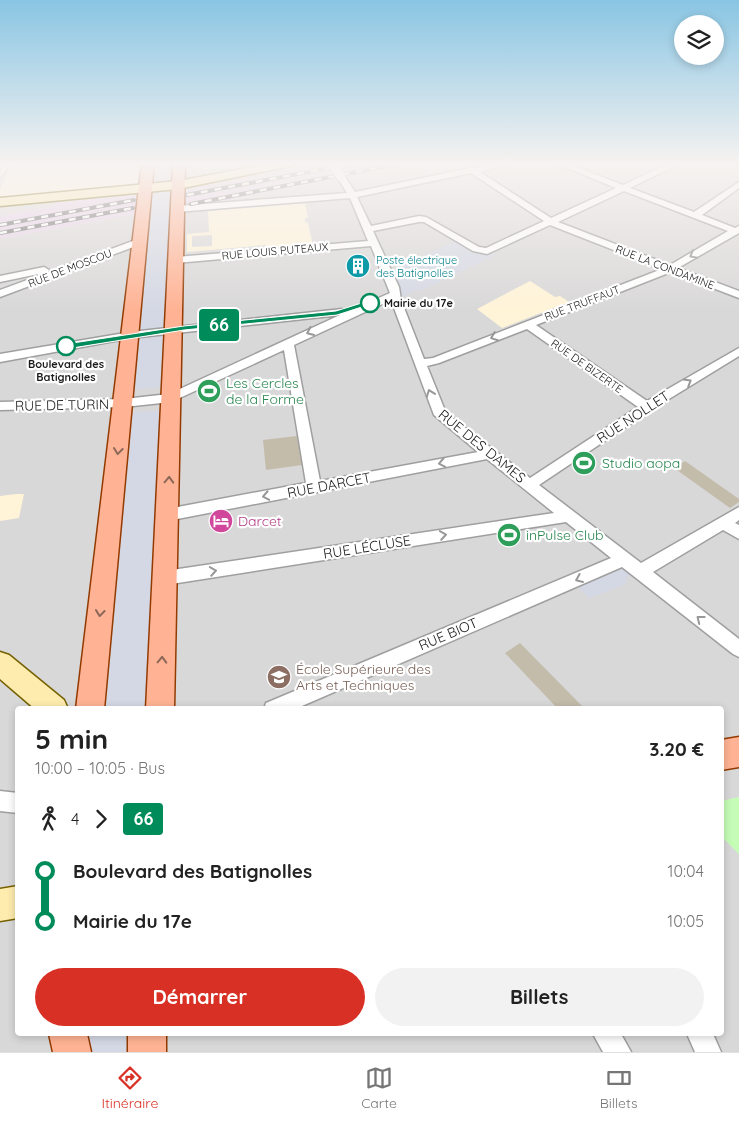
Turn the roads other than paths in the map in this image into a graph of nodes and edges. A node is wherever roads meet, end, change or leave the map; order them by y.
1 (144, 212) edge
2 (177, 212) edge
3 (361, 212) edge
4 (535, 212) edge
5 (572, 212) edge
6 (685, 212) edge
7 (700, 212) edge
8 (695, 216) junction
9 (550, 222) junction
10 (368, 229) junction
11 (737, 230) edge
12 (141, 241) junction
13 (374, 243) junction
14 (176, 260) junction
15 (85, 262) junction
16 (669, 268) junction
17 (0, 279) edge
18 (0, 294) edge
19 (739, 295) edge
20 (390, 296) junction
21 (527, 324) junction
22 (173, 330) junction
23 (130, 335) junction
24 (288, 342) junction
25 (739, 351) edge
26 (0, 358) edge
27 (420, 363) junction
28 (171, 398) junction
29 (124, 403) junction
30 (0, 406) edge
31 (646, 408) junction
32 (490, 454) junction
33 (529, 485) junction
34 (314, 487) junction
35 (739, 513) edge
36 (167, 515) junction
37 (569, 516) junction
38 (723, 522) junction
39 (739, 534) edge
40 (624, 560) junction
41 (640, 572) junction
42 (165, 578) junction
43 (739, 649) edge
44 (0, 663) edge
45 (51, 706) edge
46 (90, 706) edge
47 (160, 706) edge
48 (280, 706) edge
49 (739, 752) edge
50 (724, 754) edge
51 (0, 800) edge
52 (15, 802) edge
53 (15, 902) edge
54 (0, 904) edge
55 (68, 1036) edge
56 (147, 1036) edge
57 (607, 1036) edge
58 (701, 1036) edge
59 (72, 1052) edge
60 (146, 1052) edge
61 (618, 1052) edge
62 (708, 1052) edge

1 - 12 main road
2 - 14 main road
3 - 10 street, RUE DES DAMES
4 - 9 street, RUE LA CONDAMINE
5 - 9 street
6 - 8 street
7 - 8 street
8 - 11 street
9 - 10 street
9 - 16 street, RUE LA CONDAMINE
10 - 13 street, RUE DES DAMES
11 -> 16 street, RUE TRUFFAUT
12 - 15 street, RUE DE MOSCOU
12 - 23 main road
13 - 14 street, RUE LOUIS PUTEAUX
13 - 20 street, RUE DES DAMES
14 - 22 main road
15 - 17 street
15 - 18 street, RUE DE MOSCOU
16 - 19 street, RUE LA CONDAMINE
16 - 21 street, RUE TRUFFAUT
20 - 22 street
20 -> 24 street
20 - 27 street, RUE DES DAMES
21 -> 27 street, RUE TRUFFAUT
21 - 31 street, RUE DE BIZERTE
22 - 23 street
22 - 28 main road
23 - 26 street
23 - 29 main road
24 - 28 street
24 - 34 street
31 -> 25 street, RUE NOLLET
32 -> 27 street, RUE DES DAMES
28 - 29 street
36 -> 28 main road
29 - 30 street, RUE DE TURIN
29 -> 46 main road
31 - 33 street, RUE NOLLET
32 - 33 street, RUE DES DAMES
32 -> 34 street, RUE DARCET
33 - 37 street, RUE DES DAMES
34 -> 36 street, RUE DARCET
35 - 38 street
36 - 42 main road
37 - 40 street, RUE DES DAMES
42 -> 37 street, RUE LÉCLUSE
38 - 39 street
38 - 41 street
40 - 41 street, RUE DES DAMES
40 -> 48 street, RUE BIOT
43 -> 41 street, RUE DES DAMES
47 -> 42 main road
44 - 45 main road
49 - 50 main road
51 - 52 street
53 - 54 main road
55 - 59 main road
56 - 60 main road
57 - 61 street
58 - 62 street

